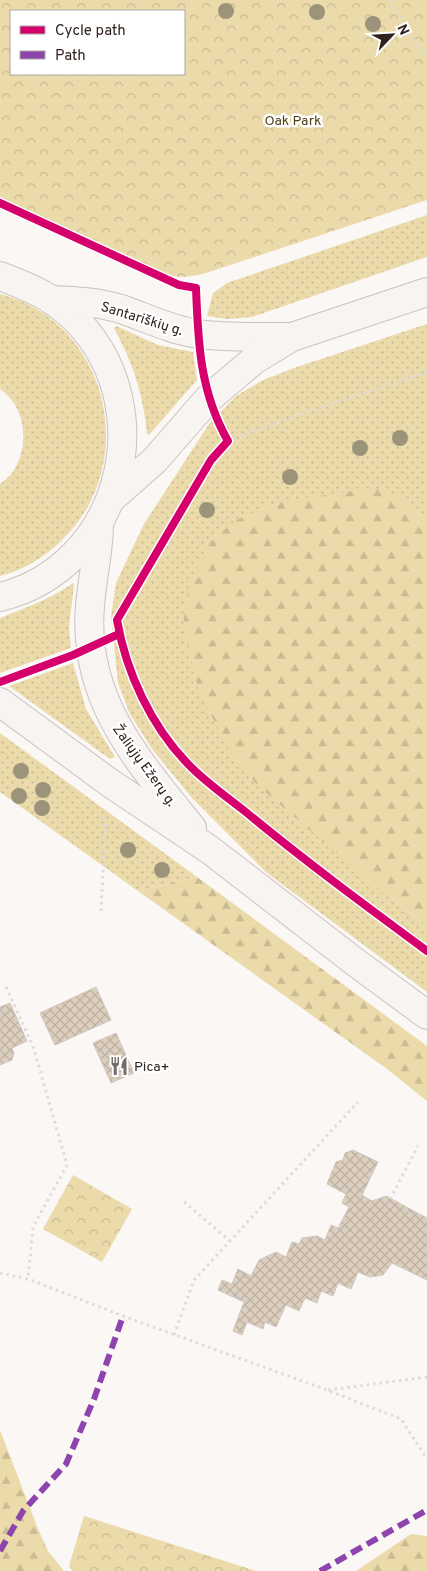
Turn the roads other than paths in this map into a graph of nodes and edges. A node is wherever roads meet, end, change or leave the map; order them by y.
1 (0, 255) edge
2 (0, 276) edge
3 (427, 292) edge
4 (43, 294) junction
5 (292, 337) junction
6 (112, 498) junction
7 (99, 523) junction
8 (0, 597) edge
9 (0, 702) edge
10 (210, 850) junction
11 (427, 1015) edge

1 - 4 main road
2 - 4 main road
3 - 5 main road, Santariškių g.
4 - 5 main road, Santariškių g.
4 - 6 main road
5 - 6 main road, Santariškių g.
6 - 7 main road
7 - 8 main road
7 - 10 main road, Žaliųjų Ežerų g.
9 - 10 main road, Žaliųjų Ežerų g.
10 - 11 main road, Žaliųjų Ežerų g.

